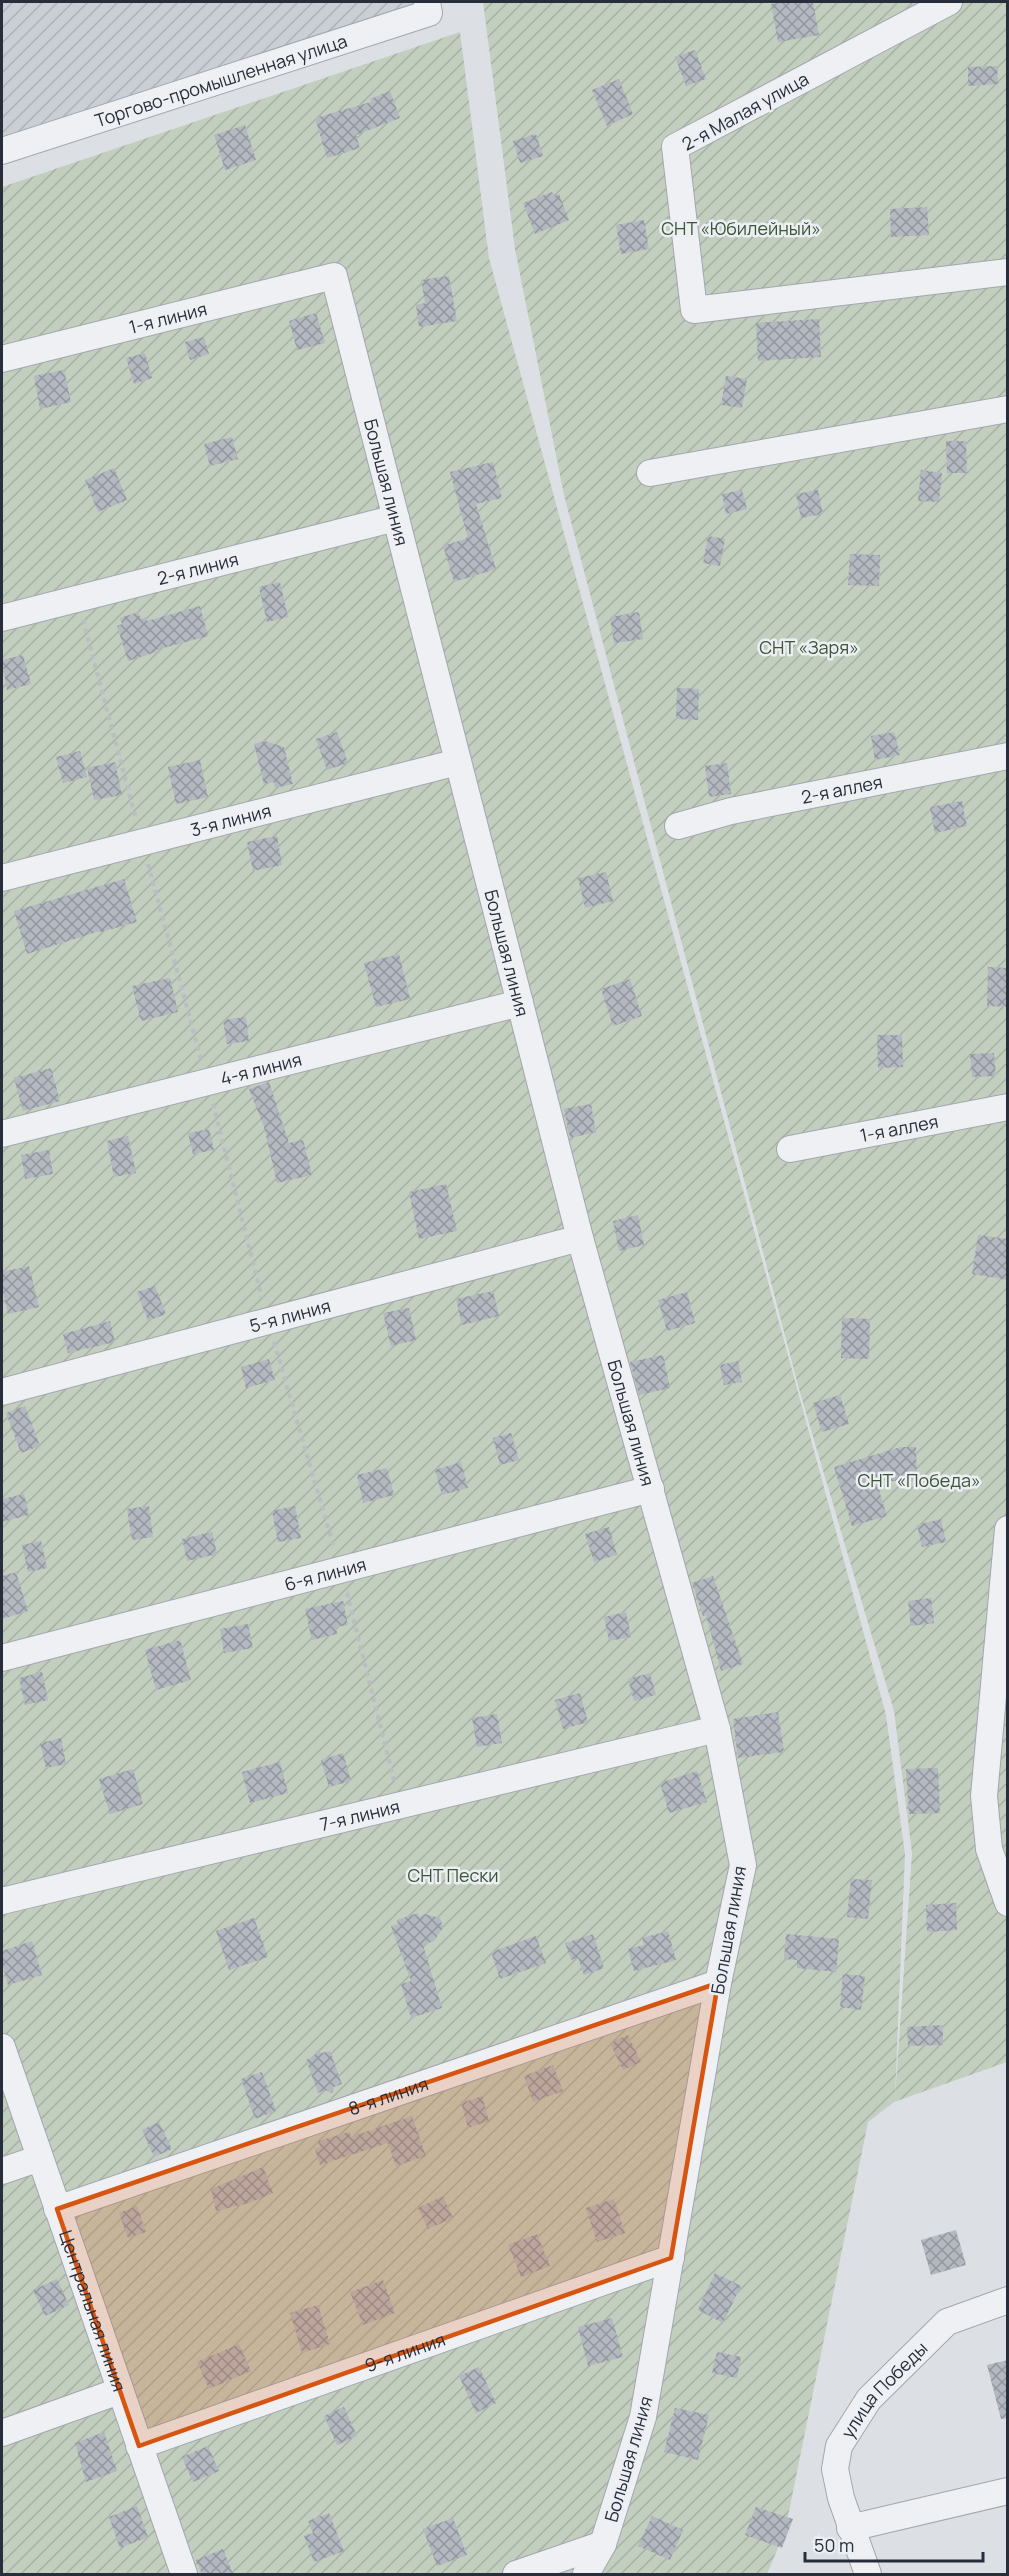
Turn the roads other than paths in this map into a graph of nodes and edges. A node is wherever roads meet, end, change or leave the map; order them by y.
1 (427, 2) edge
2 (949, 2) edge
3 (2, 151) edge
4 (1008, 272) edge
5 (334, 276) joint
6 (2, 359) edge
7 (1008, 410) edge
8 (650, 472) dead end
9 (396, 518) junction
10 (2, 618) edge
11 (1008, 756) edge
12 (458, 762) junction
13 (678, 826) dead end
14 (2, 878) edge
15 (520, 1002) junction
16 (1008, 1107) edge
17 (2, 1134) edge
18 (790, 1149) dead end
19 (580, 1238) junction
20 (2, 1392) edge
21 (651, 1489) junction
22 (1008, 1528) edge
23 (2, 1658) edge
24 (717, 1729) junction
25 (997, 1742) edge
26 (998, 1847) edge
27 (2, 1901) edge
28 (1008, 1903) edge
29 (718, 1983) junction
30 (2, 2047) edge
31 (40, 2158) junction
32 (2, 2171) edge
33 (57, 2209) junction
34 (671, 2258) junction
35 (1008, 2300) edge
36 (119, 2391) junction
37 (2, 2433) edge
38 (139, 2446) junction
39 (1008, 2491) edge
40 (850, 2528) junction
41 (603, 2544) junction
42 (184, 2574) edge
43 (516, 2574) edge
44 (586, 2574) edge
45 (868, 2574) edge

1 - 3 street, Торгово-промышленная улица
2 - 4 street, 2-я Малая улица
5 - 6 street, 1-я линия
5 - 9 street, Большая линия
7 - 8 street
9 - 10 street, 2-я линия
9 - 12 street, Большая линия
11 - 13 street, 2-я аллея
12 - 14 street, 3-я линия
12 - 15 street, Большая линия
15 - 17 street, 4-я линия
15 - 19 street, Большая линия
16 - 18 street, 1-я аллея
19 - 20 street, 5-я линия
19 - 21 street, Большая линия
21 - 23 street, 6-я линия
21 - 24 street, Большая линия
22 - 25 street
24 - 27 street, 7-я линия
24 - 29 street, Большая линия
25 - 26 street
26 - 28 street
29 - 33 street, 8-я линия
29 - 34 street, Большая линия
30 - 31 street, Центральная линия
31 - 32 street
31 - 33 street, Центральная линия
33 - 36 street, Центральная линия
34 - 38 street, 9-я линия
34 - 41 street, Большая линия
35 - 40 street, улица Победы
36 - 37 street
36 - 38 street, Центральная линия
38 - 42 street, Центральная линия
39 - 40 street
40 - 45 street, улица Победы
41 - 43 street
41 - 44 street, Большая линия

